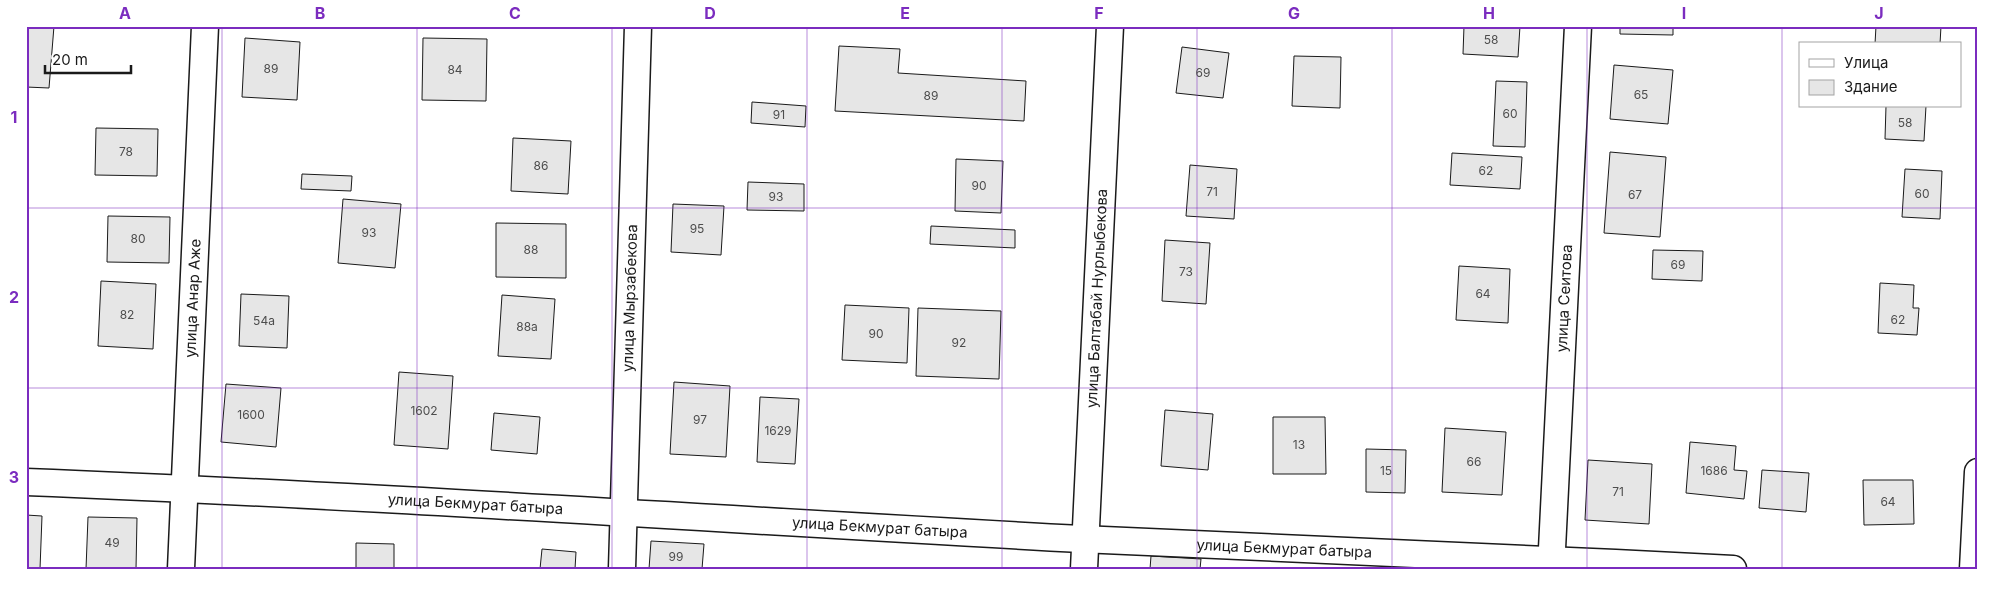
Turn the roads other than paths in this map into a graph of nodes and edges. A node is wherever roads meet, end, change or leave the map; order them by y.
1 (205, 26) edge
2 (638, 26) edge
3 (1110, 26) edge
4 (1578, 26) edge
5 (1978, 472) edge
6 (26, 482) edge
7 (184, 489) junction
8 (624, 512) junction
9 (1086, 539) junction
10 (1551, 564) edge
11 (181, 569) edge
12 (622, 569) edge
13 (1084, 569) edge
14 (1734, 569) edge
15 (1973, 569) edge

1 - 7 street, улица Анар Аже
2 - 8 street, улица Мырзабекова
3 - 9 street, улица Балтабай Нурлыбекова
4 - 10 street, улица Сеитова
5 - 15 street
6 - 7 street, улица Бекмурат батыра
7 - 8 street, улица Бекмурат батыра
7 - 11 street, улица Анар Аже
8 - 9 street, улица Бекмурат батыра
8 - 12 street, улица Мырзабекова
9 - 10 street, улица Бекмурат батыра
9 - 13 street, улица Балтабай Нурлыбекова
10 - 14 street, улица Бекмурат батыра

